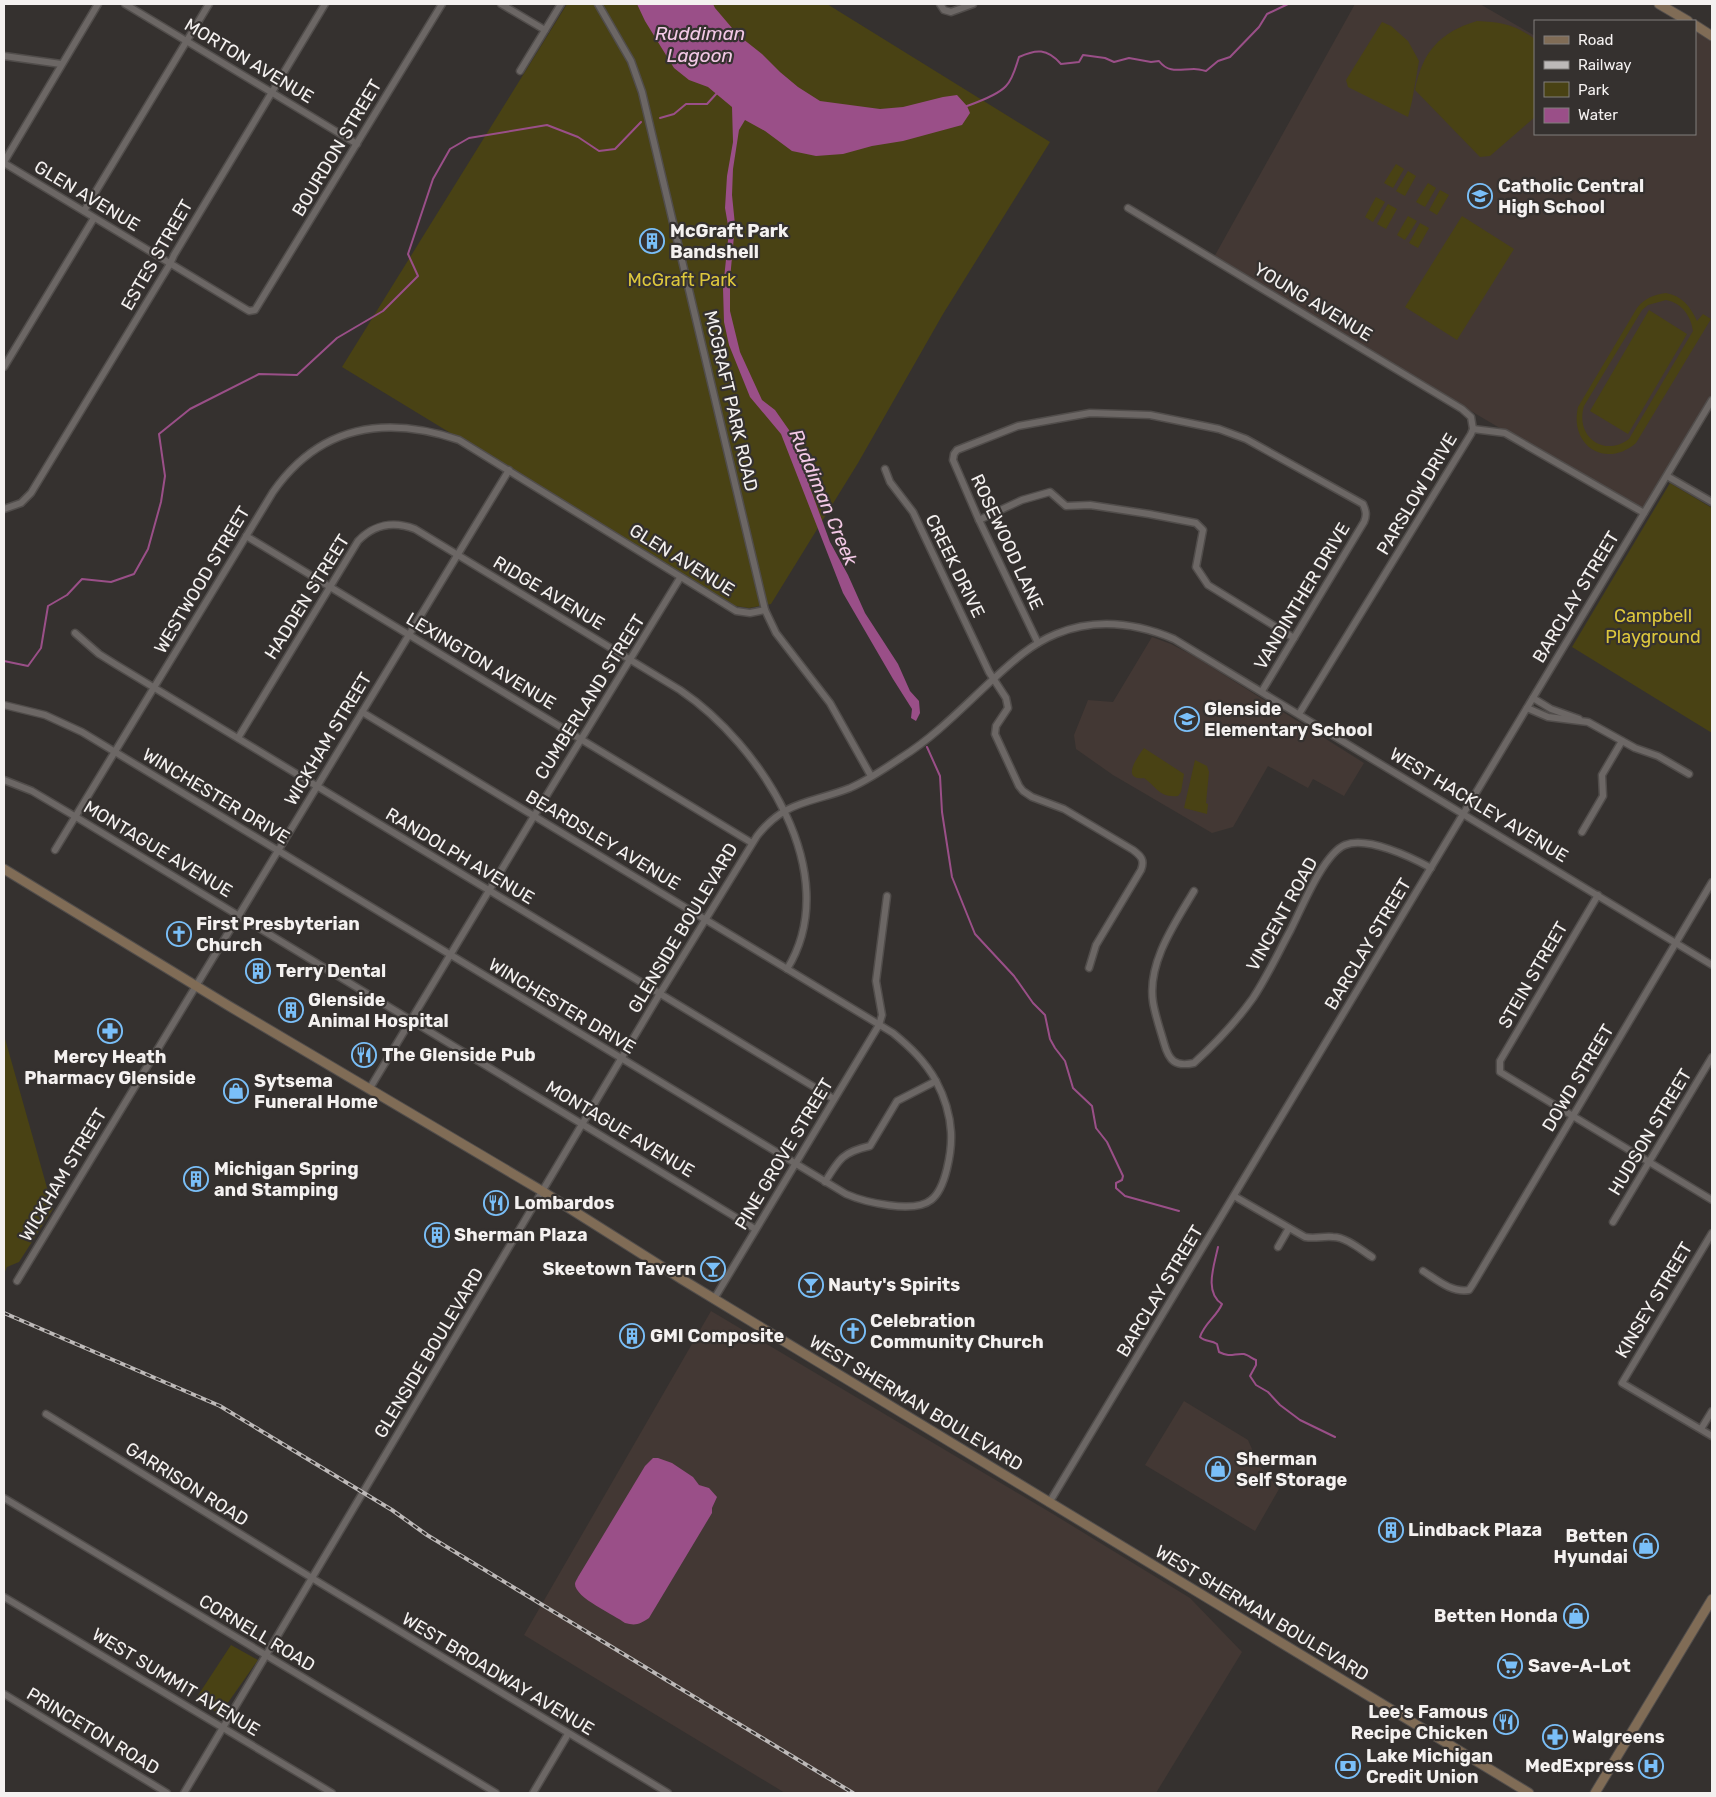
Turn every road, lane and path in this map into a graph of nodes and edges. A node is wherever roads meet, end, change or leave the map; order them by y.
1 (98, 4) edge
2 (125, 4) edge
3 (209, 4) edge
4 (325, 4) edge
5 (442, 4) edge
6 (501, 4) edge
7 (561, 4) edge
8 (598, 4) edge
9 (940, 4) edge
10 (973, 4) edge
11 (1659, 4) edge
12 (1686, 20) edge
13 (1696, 26) edge
14 (545, 30) junction
15 (1712, 35) edge
16 (186, 41) junction
17 (4, 56) edge
18 (61, 64) junction
19 (520, 71) dead end
20 (271, 92) junction
21 (357, 144) junction
22 (4, 163) edge
23 (1128, 208) dead end
24 (84, 211) junction
25 (94, 218) junction
26 (170, 264) junction
27 (258, 307) joint
28 (4, 367) edge
29 (1712, 400) edge
30 (1473, 429) junction
31 (444, 435) joint
32 (954, 454) joint
33 (885, 469) dead end
34 (509, 470) junction
35 (1667, 476) junction
36 (1712, 502) edge
37 (4, 509) edge
38 (1644, 513) junction
39 (979, 520) junction
40 (246, 536) junction
41 (457, 555) junction
42 (680, 578) junction
43 (330, 587) junction
44 (765, 610) junction
45 (75, 633) dead end
46 (409, 635) junction
47 (1294, 638) junction
48 (1038, 643) junction
49 (630, 660) junction
50 (993, 679) junction
51 (154, 688) junction
52 (1262, 691) junction
53 (1533, 698) junction
54 (4, 705) edge
55 (1527, 708) junction
56 (362, 712) junction
57 (1299, 714) junction
58 (1580, 720) junction
59 (238, 738) junction
60 (581, 739) junction
61 (1622, 742) junction
62 (115, 752) junction
63 (1689, 774) dead end
64 (871, 776) junction
65 (4, 780) edge
66 (317, 787) junction
67 (784, 811) junction
68 (1462, 814) junction
69 (534, 816) junction
70 (76, 817) junction
71 (1582, 832) dead end
72 (752, 843) junction
73 (56, 850) dead end
74 (278, 851) junction
75 (1431, 868) junction
76 (4, 869) edge
77 (1712, 882) edge
78 (489, 891) junction
79 (1194, 891) dead end
80 (1598, 895) junction
81 (887, 896) dead end
82 (240, 915) junction
83 (706, 920) junction
84 (1676, 943) junction
85 (450, 955) junction
86 (1712, 965) edge
87 (1090, 968) dead end
88 (787, 969) junction
89 (196, 986) junction
90 (659, 994) junction
91 (412, 1020) junction
92 (879, 1025) junction
93 (1712, 1057) edge
94 (621, 1059) junction
95 (936, 1081) junction
96 (370, 1088) junction
97 (834, 1100) junction
98 (1573, 1117) junction
99 (582, 1124) junction
100 (1649, 1163) junction
101 (795, 1164) junction
102 (825, 1182) junction
103 (542, 1191) junction
104 (1234, 1196) junction
105 (1712, 1200) edge
106 (1613, 1222) dead end
107 (1289, 1228) junction
108 (755, 1229) junction
109 (1712, 1233) edge
110 (1278, 1247) dead end
111 (1372, 1257) dead end
112 (1423, 1271) dead end
113 (17, 1281) dead end
114 (714, 1299) junction
115 (1712, 1410) edge
116 (46, 1414) dead end
117 (1701, 1429) junction
118 (1712, 1436) edge
119 (4, 1498) edge
120 (1049, 1502) junction
121 (313, 1579) junction
122 (4, 1596) edge
123 (1712, 1599) edge
124 (267, 1656) junction
125 (4, 1694) edge
126 (224, 1727) junction
127 (568, 1734) junction
128 (167, 1793) edge
129 (184, 1793) edge
130 (332, 1793) edge
131 (496, 1793) edge
132 (533, 1793) edge
133 (668, 1793) edge
134 (1529, 1793) edge
135 (1596, 1793) edge

1 - 18 street
2 - 16 street, MORTON AVENUE
3 - 16 street
4 - 20 street, ESTES STREET
5 - 21 street, BOURDON STREET
6 - 14 street
7 - 14 street
8 - 44 street, MCGRAFT PARK ROAD
9 - 10 street
11 - 12 main road
13 - 15 main road
14 - 19 street
16 - 20 street, MORTON AVENUE
16 - 24 street
17 - 18 street
18 - 22 street
20 - 21 street, MORTON AVENUE
20 - 26 street, ESTES STREET
21 - 27 street, BOURDON STREET
22 - 24 street, GLEN AVENUE
23 - 30 street, YOUNG AVENUE
24 - 25 street, GLEN AVENUE
25 - 26 street, GLEN AVENUE
25 - 28 street
26 - 27 street, GLEN AVENUE
26 - 37 street, ESTES STREET
29 - 35 street, BARCLAY STREET
30 - 38 street, PARSLOW DRIVE
30 - 57 street, PARSLOW DRIVE
31 - 34 street, GLEN AVENUE
31 - 40 street, WESTWOOD STREET
32 - 39 street, ROSEWOOD LANE
32 - 47 street, VANDINTHER DRIVE
33 - 50 street, CREEK DRIVE
34 - 41 street, WICKHAM STREET
34 - 42 street, GLEN AVENUE
35 - 36 street
35 - 38 street, BARCLAY STREET
38 - 53 street, BARCLAY STREET
39 - 47 street
39 - 48 street, ROSEWOOD LANE
40 - 43 street, LEXINGTON AVENUE
40 - 51 street, WESTWOOD STREET
41 - 43 street, HADDEN STREET
41 - 46 street, WICKHAM STREET
41 - 49 street, RIDGE AVENUE
42 - 44 street, GLEN AVENUE
42 - 49 street, CUMBERLAND STREET
43 - 46 street, LEXINGTON AVENUE
43 - 59 street, HADDEN STREET
44 - 64 street
45 - 51 street, RANDOLPH AVENUE
46 - 56 street, WICKHAM STREET
46 - 60 street, LEXINGTON AVENUE
47 - 52 street, VANDINTHER DRIVE
48 - 50 street, WEST HACKLEY AVENUE
48 - 52 street, WEST HACKLEY AVENUE
49 - 60 street, CUMBERLAND STREET
49 - 67 street, RIDGE AVENUE
50 - 64 street, WEST HACKLEY AVENUE
50 - 87 street, CREEK DRIVE
51 - 59 street, RANDOLPH AVENUE
51 - 62 street, WESTWOOD STREET
52 - 57 street, WEST HACKLEY AVENUE
53 - 55 street, BARCLAY STREET
53 - 58 street
54 - 62 street, WINCHESTER DRIVE
55 - 58 street
55 - 68 street, BARCLAY STREET
56 - 66 street, WICKHAM STREET
56 - 69 street, BEARDSLEY AVENUE
57 - 68 street, WEST HACKLEY AVENUE
58 - 61 street
59 - 66 street, RANDOLPH AVENUE
60 - 69 street, CUMBERLAND STREET
60 - 72 street, LEXINGTON AVENUE
61 - 63 street
61 - 71 street
62 - 70 street, WESTWOOD STREET
62 - 74 street, WINCHESTER DRIVE
64 - 67 street, GLENSIDE BOULEVARD
65 - 70 street, MONTAGUE AVENUE
66 - 74 street, WICKHAM STREET
66 - 78 street, RANDOLPH AVENUE
67 - 72 street, GLENSIDE BOULEVARD
67 - 88 street, RIDGE AVENUE
68 - 75 street, BARCLAY STREET
68 - 80 street, WEST HACKLEY AVENUE
69 - 78 street, CUMBERLAND STREET
69 - 83 street, BEARDSLEY AVENUE
70 - 73 street, WESTWOOD STREET
70 - 82 street, MONTAGUE AVENUE
72 - 83 street, GLENSIDE BOULEVARD
74 - 82 street, WICKHAM STREET
74 - 85 street, WINCHESTER DRIVE
75 - 79 street, VINCENT ROAD
75 - 104 street, BARCLAY STREET
76 - 89 main road, WEST SHERMAN BOULEVARD
77 - 84 street, DOWD STREET
78 - 85 street, CUMBERLAND STREET
78 - 90 street, RANDOLPH AVENUE
80 - 84 street, WEST HACKLEY AVENUE
80 - 98 street, STEIN STREET
81 - 92 street
82 - 89 street, WICKHAM STREET
82 - 91 street, MONTAGUE AVENUE
83 - 88 street, BEARDSLEY AVENUE
83 - 90 street, GLENSIDE BOULEVARD
84 - 86 street, WEST HACKLEY AVENUE
84 - 98 street, DOWD STREET
85 - 91 street, CUMBERLAND STREET
85 - 94 street, WINCHESTER DRIVE
88 - 92 street, BEARDSLEY AVENUE
89 - 96 main road, WEST SHERMAN BOULEVARD
89 - 113 street, WICKHAM STREET
90 - 94 street, GLENSIDE BOULEVARD
90 - 97 street, RANDOLPH AVENUE
91 - 96 street, CUMBERLAND STREET
91 - 99 street, MONTAGUE AVENUE
92 - 95 street, WINCHESTER DRIVE
92 - 97 street, PINE GROVE STREET
93 - 100 street, HUDSON STREET
94 - 99 street, GLENSIDE BOULEVARD
94 - 101 street, WINCHESTER DRIVE
95 - 102 street
95 - 102 street, WINCHESTER DRIVE
96 - 103 main road, WEST SHERMAN BOULEVARD
97 - 101 street, PINE GROVE STREET
98 - 100 street
98 - 112 street, DOWD STREET
99 - 103 street, GLENSIDE BOULEVARD
99 - 108 street, MONTAGUE AVENUE
100 - 105 street
100 - 106 street, HUDSON STREET
101 - 102 street, WINCHESTER DRIVE
101 - 108 street, PINE GROVE STREET
103 - 114 main road, WEST SHERMAN BOULEVARD
103 - 121 street, GLENSIDE BOULEVARD
104 - 107 street
104 - 120 street, BARCLAY STREET
107 - 110 street
107 - 111 street
108 - 114 street, PINE GROVE STREET
109 - 117 street, KINSEY STREET
114 - 120 main road, WEST SHERMAN BOULEVARD
115 - 117 street
116 - 121 street, GARRISON ROAD
117 - 118 street
119 - 124 street, CORNELL ROAD
120 - 134 main road, WEST SHERMAN BOULEVARD
121 - 124 street, GLENSIDE BOULEVARD
121 - 127 street, WEST BROADWAY AVENUE
122 - 126 street, WEST SUMMIT AVENUE
123 - 135 main road
124 - 126 street, GLENSIDE BOULEVARD
124 - 131 street, CORNELL ROAD
125 - 128 street, PRINCETON ROAD
126 - 129 street, GLENSIDE BOULEVARD
126 - 130 street, WEST SUMMIT AVENUE
127 - 132 street
127 - 133 street, WEST BROADWAY AVENUE

